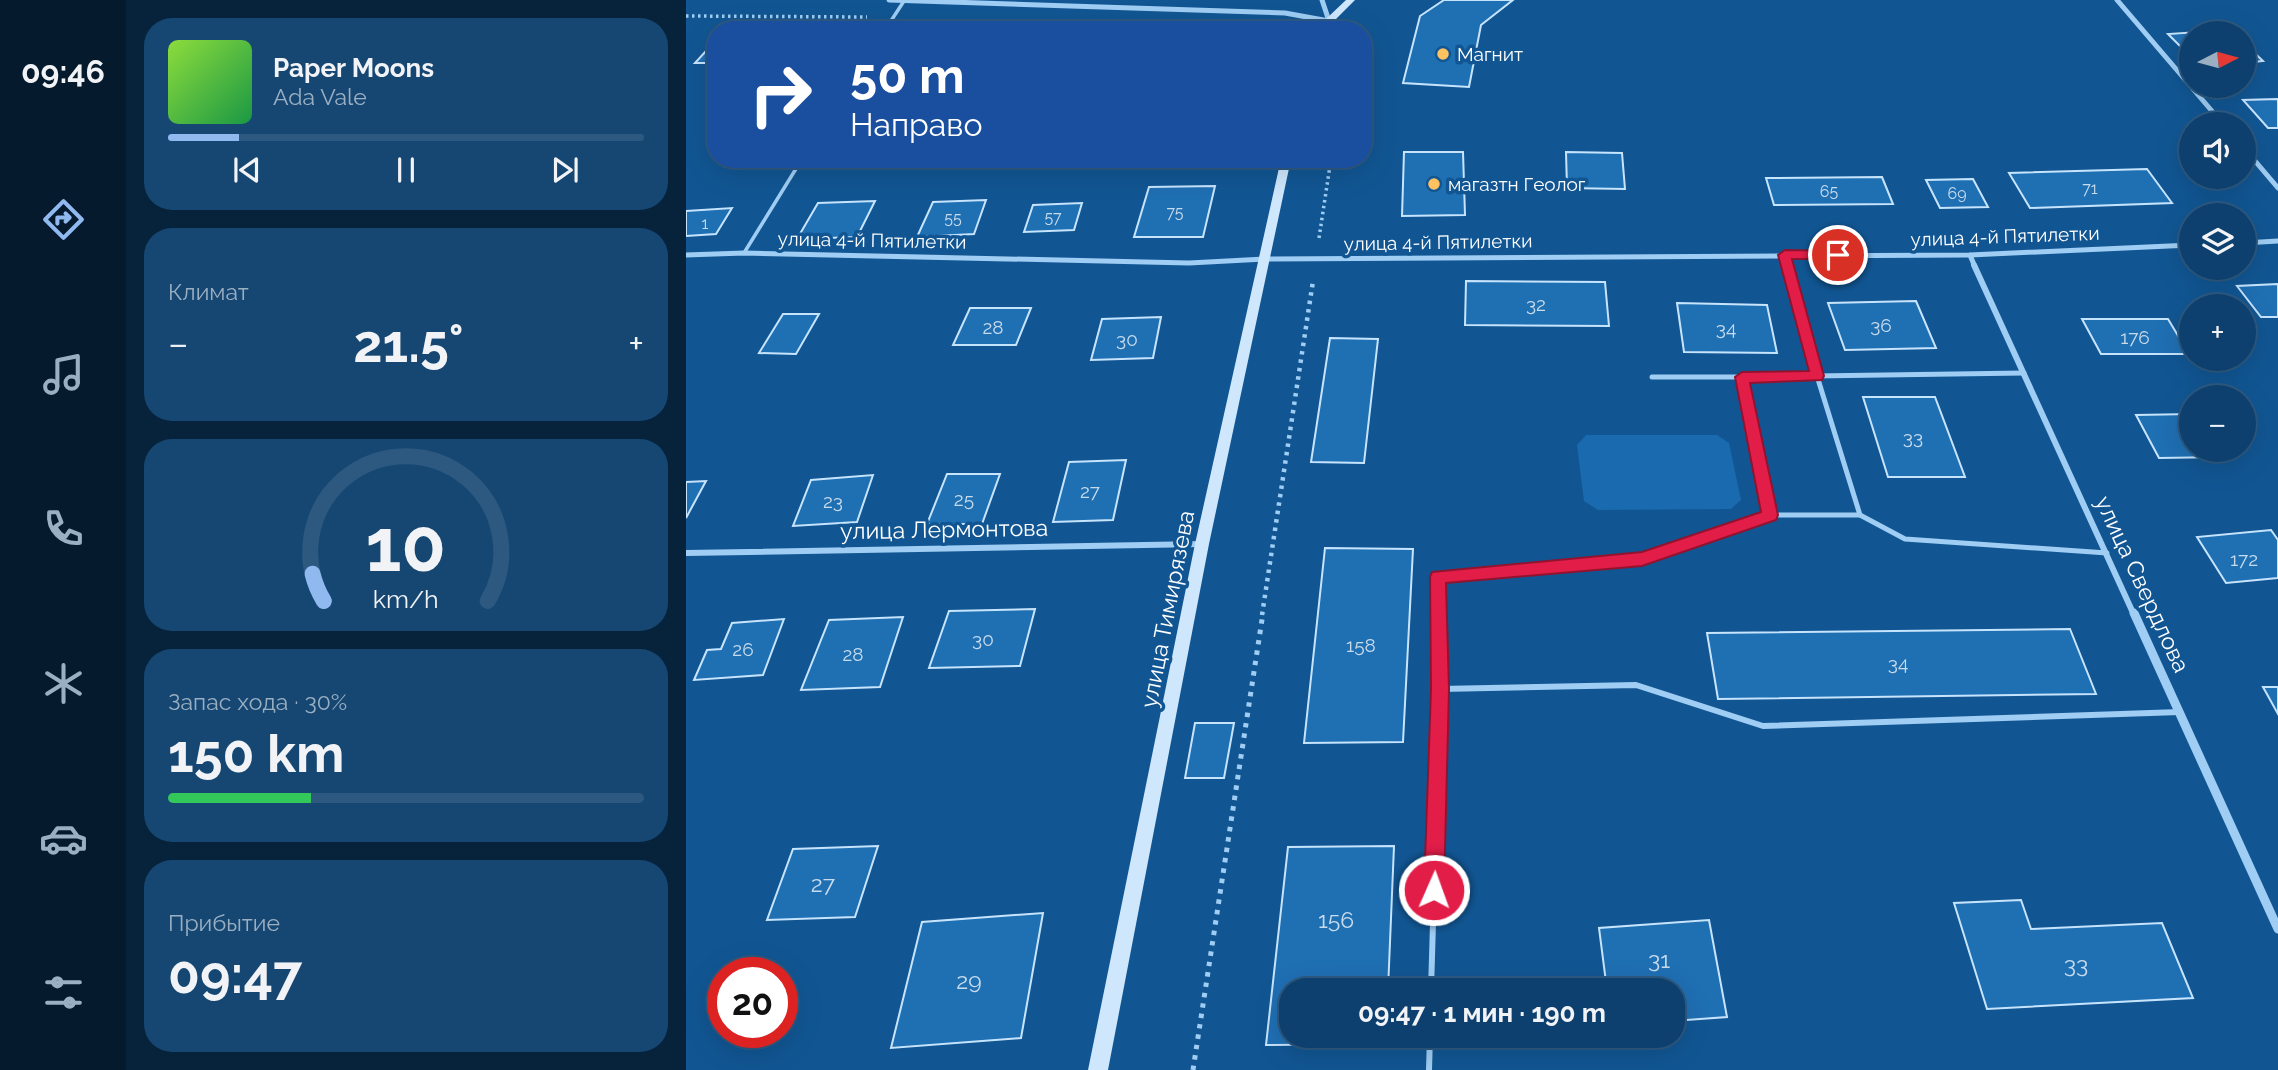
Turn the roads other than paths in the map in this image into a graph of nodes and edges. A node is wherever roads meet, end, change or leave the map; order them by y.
1 (889, 0) edge
2 (1322, 0) edge
3 (1351, 0) edge
4 (2117, 0) edge
5 (904, 1) edge
6 (891, 21) edge
7 (1310, 21) edge
8 (1325, 21) edge
9 (1331, 21) edge
10 (2213, 112) edge
11 (2256, 162) edge
12 (796, 168) edge
13 (1284, 168) edge
14 (2278, 188) edge
15 (2278, 242) edge
16 (2256, 243) edge
17 (2179, 246) edge
18 (744, 253) junction
19 (686, 255) edge
20 (1785, 255) junction
21 (1970, 255) junction
22 (1265, 259) junction
23 (2024, 373) junction
24 (1817, 376) junction
25 (1652, 377) dead end
26 (1742, 377) junction
27 (1860, 514) junction
28 (1770, 515) junction
29 (1202, 544) junction
30 (686, 553) edge
31 (2108, 553) junction
32 (1440, 689) junction
33 (2180, 712) junction
34 (2278, 929) edge
35 (1431, 978) edge
36 (1430, 1048) edge
37 (1098, 1070) edge
38 (1429, 1070) edge

1 - 5 street
2 - 8 street
3 - 9 main road
4 - 10 street
5 - 6 lane
5 - 7 street
11 - 14 street
12 - 18 lane
13 - 22 main road, улица Тимирязева
15 - 16 street
17 - 21 street, улица 4-й Пятилетки
18 - 19 street, улица 4-й Пятилетки
18 - 22 street, улица 4-й Пятилетки
20 - 21 street, улица 4-й Пятилетки
20 - 22 street, улица 4-й Пятилетки
20 - 24 lane
21 - 23 street, улица Свердлова
22 - 29 main road, улица Тимирязева
23 - 24 lane
23 - 31 street, улица Свердлова
24 - 26 lane
24 - 27 lane
25 - 26 lane
26 - 28 lane
27 - 28 lane
27 - 31 lane
28 - 32 lane
29 - 30 street, улица Лермонтова
29 - 37 main road, улица Тимирязева
31 - 33 street, улица Свердлова
32 - 33 lane
32 - 35 lane
33 - 34 street, улица Свердлова
36 - 38 lane

